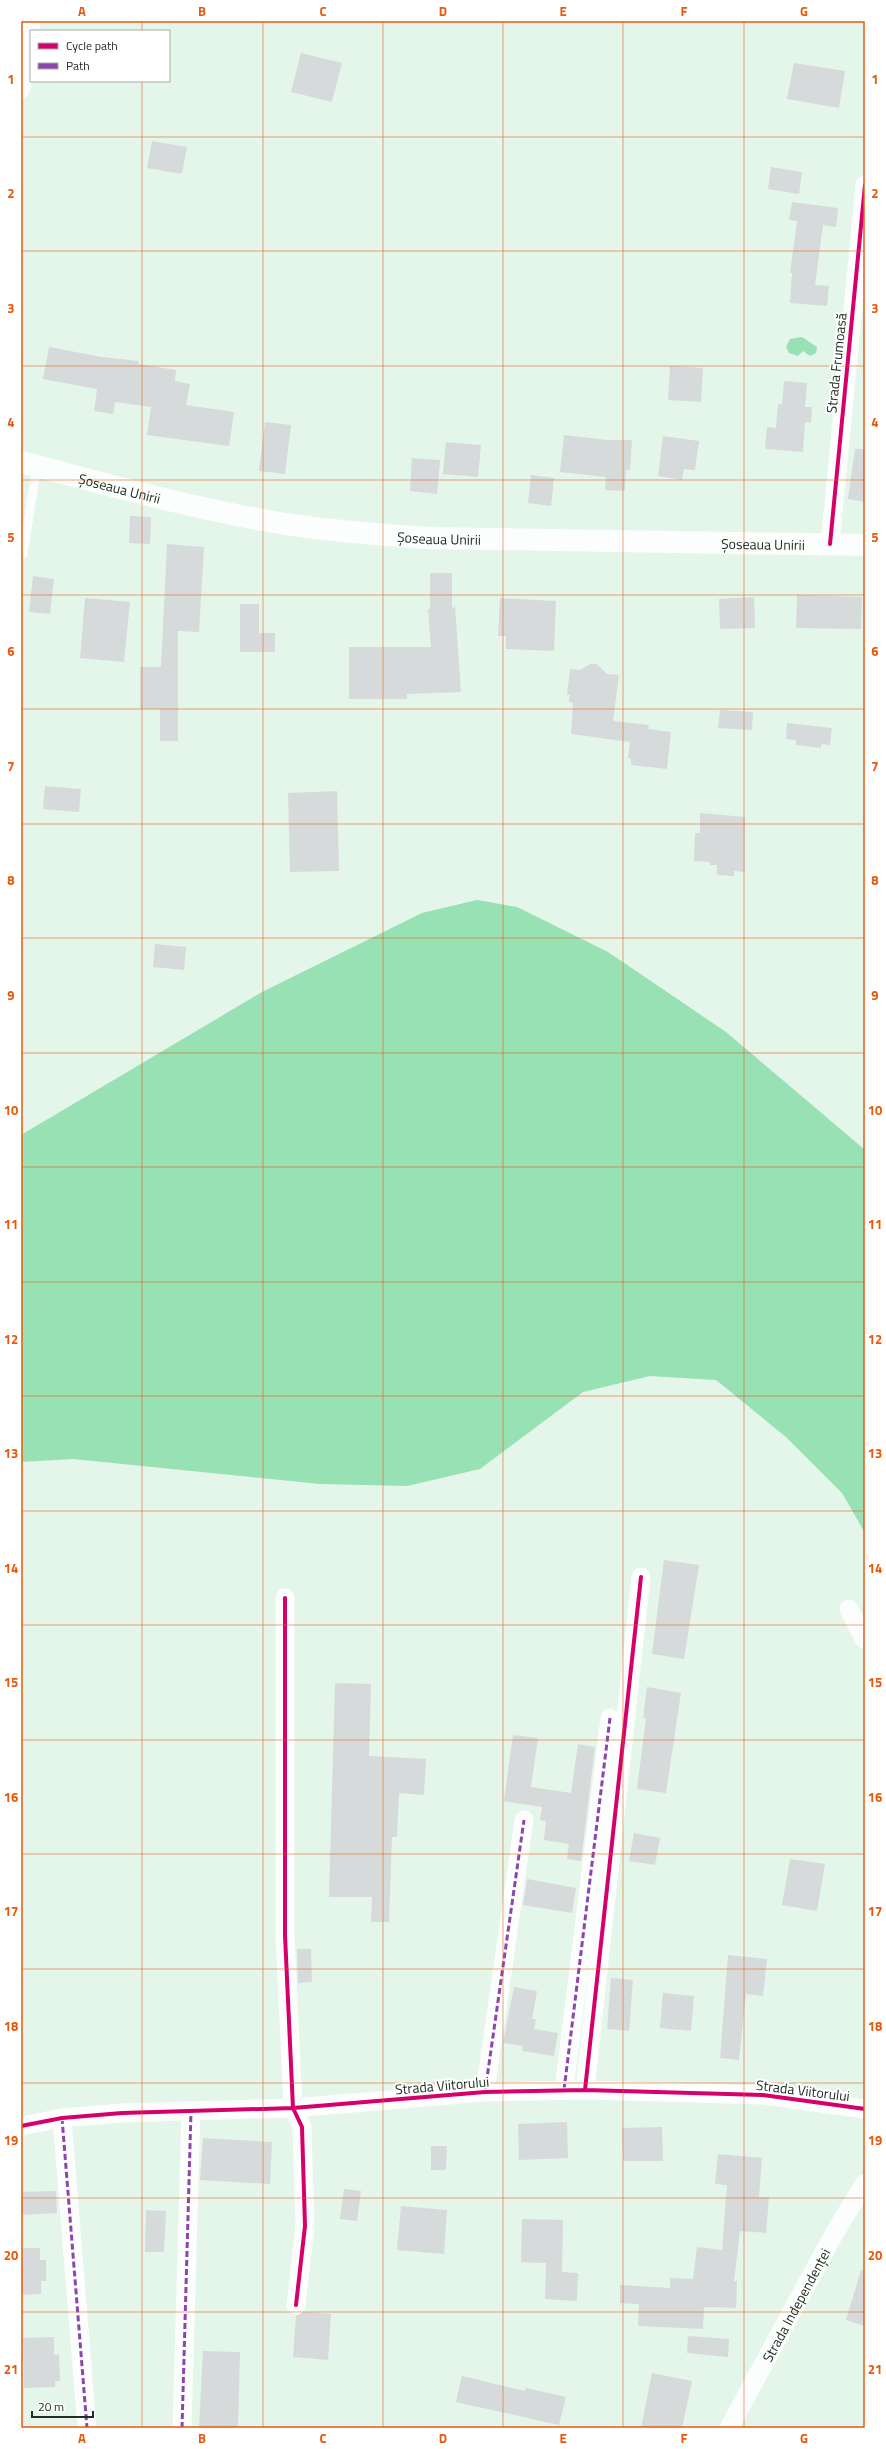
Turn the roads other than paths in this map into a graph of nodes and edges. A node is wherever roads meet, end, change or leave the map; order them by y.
1 (27, 32) edge
2 (21, 89) edge
3 (865, 185) edge
4 (29, 464) edge
5 (830, 544) junction
6 (865, 545) edge
7 (23, 554) dead end
8 (640, 1577) dead end
9 (286, 1598) dead end
10 (849, 1609) dead end
11 (865, 1640) edge
12 (610, 1718) dead end
13 (524, 1820) dead end
14 (564, 2090) junction
15 (585, 2090) junction
16 (485, 2092) junction
17 (293, 2108) junction
18 (865, 2109) edge
19 (191, 2111) junction
20 (62, 2118) junction
21 (21, 2126) edge
22 (865, 2183) edge
23 (296, 2305) dead end
24 (87, 2428) edge
25 (182, 2428) edge
26 (729, 2428) edge

1 - 2 street
3 - 5 street, Strada Frumoasă
4 - 5 main road, Șoseaua Unirii
4 - 7 lane
5 - 6 main road, Șoseaua Unirii
8 - 15 street
9 - 17 street
10 - 11 street
12 - 14 street
13 - 16 street
14 - 15 street, Strada Viitorului
14 - 16 street, Strada Viitorului
15 - 18 street, Strada Viitorului
16 - 17 street, Strada Viitorului
17 - 19 street, Strada Viitorului
17 - 23 street
19 - 20 street, Strada Viitorului
19 - 25 street
20 - 21 street, Strada Viitorului
20 - 24 street
22 - 26 street, Strada Independenței

